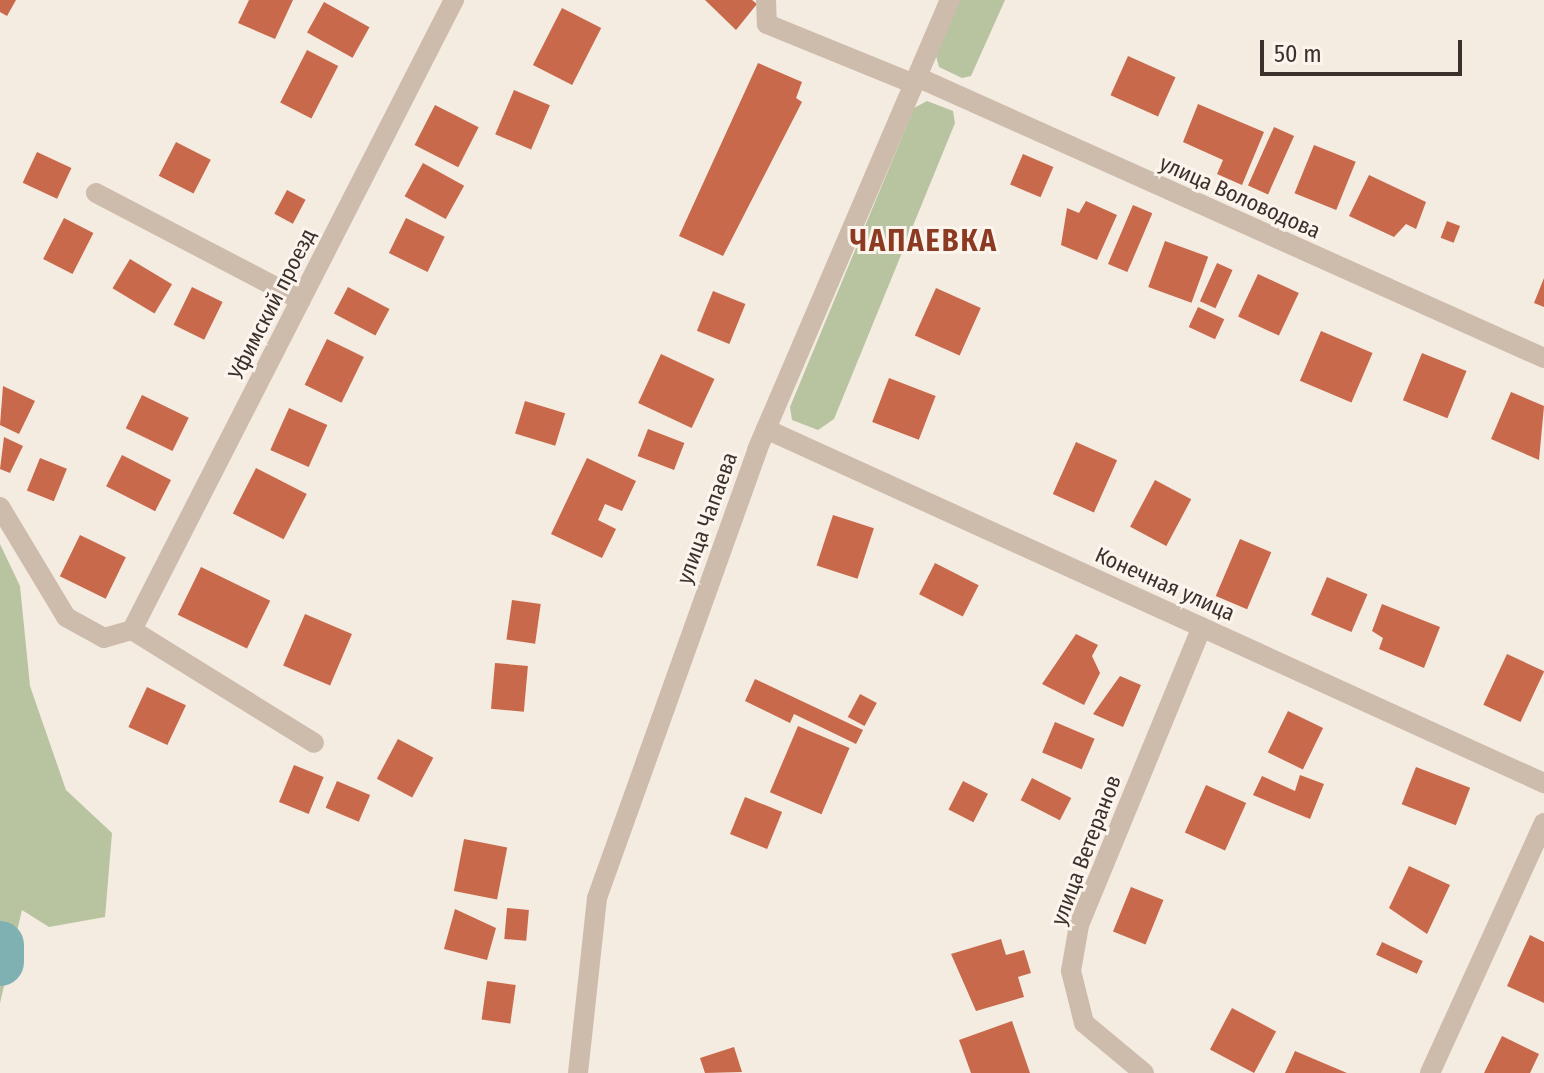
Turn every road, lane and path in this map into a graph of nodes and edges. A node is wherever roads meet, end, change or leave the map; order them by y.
1 (454, 0) edge
2 (766, 0) edge
3 (950, 0) edge
4 (916, 80) junction
5 (96, 193) dead end
6 (301, 300) junction
7 (1544, 358) edge
8 (766, 429) junction
9 (0, 507) edge
10 (1202, 627) junction
11 (132, 630) junction
12 (314, 743) dead end
13 (1544, 783) edge
14 (1544, 823) edge
15 (578, 1073) edge
16 (1144, 1073) edge
17 (1430, 1073) edge

1 - 6 street, Уфимский проезд
2 - 4 street, улица Воловодова
3 - 4 street, улица Чапаева
4 - 7 street, улица Воловодова
4 - 8 street, улица Чапаева
5 - 6 street
6 - 11 street, Уфимский проезд
8 - 10 street, Конечная улица
8 - 15 street, улица Чапаева
9 - 11 street
10 - 13 street, Конечная улица
10 - 16 street, улица Ветеранов
11 - 12 street
14 - 17 street

